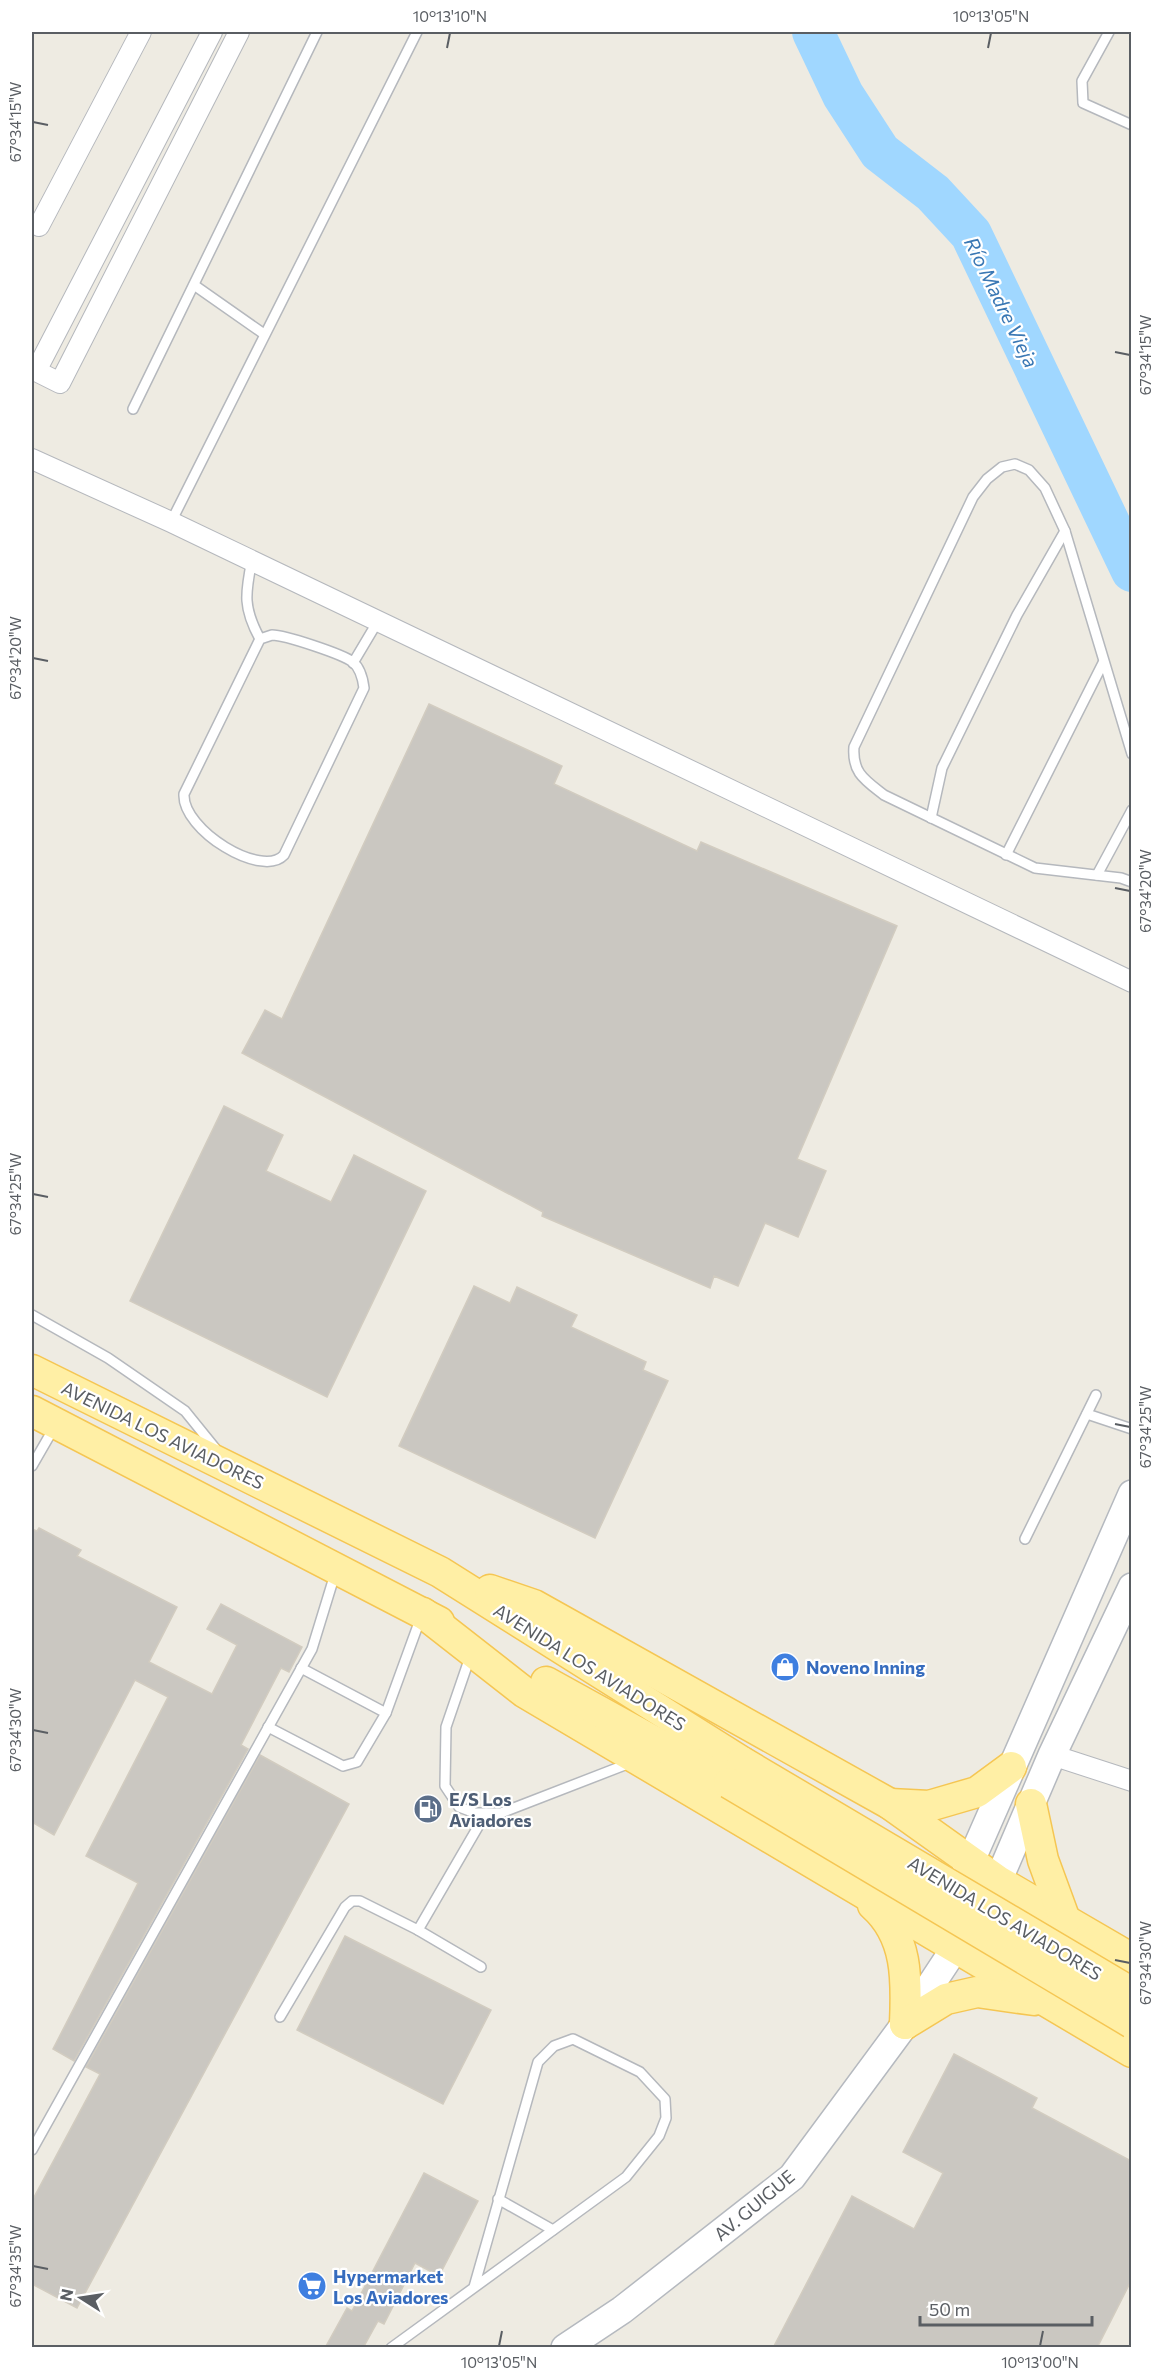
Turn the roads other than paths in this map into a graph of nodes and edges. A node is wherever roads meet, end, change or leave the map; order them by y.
1 (141, 32) edge
2 (212, 32) edge
3 (239, 32) edge
4 (317, 32) edge
5 (417, 32) edge
6 (1109, 32) edge
7 (1131, 124) edge
8 (39, 226) dead end
9 (107, 234) junction
10 (129, 248) junction
11 (194, 285) junction
12 (63, 318) junction
13 (86, 331) junction
14 (264, 334) junction
15 (34, 370) edge
16 (133, 409) dead end
17 (32, 459) edge
18 (171, 522) junction
19 (1065, 531) junction
20 (252, 560) junction
21 (378, 621) junction
22 (260, 639) junction
23 (353, 663) junction
24 (1103, 663) junction
25 (1131, 754) edge
26 (1131, 810) edge
27 (931, 818) junction
28 (1006, 855) junction
29 (1097, 875) junction
30 (1131, 882) edge
31 (1131, 982) edge
32 (32, 1315) edge
33 (32, 1370) edge
34 (1096, 1395) dead end
35 (1087, 1414) junction
36 (44, 1417) edge
37 (1131, 1429) edge
38 (32, 1463) edge
39 (231, 1469) junction
40 (1131, 1494) edge
41 (1025, 1539) dead end
42 (337, 1569) junction
43 (440, 1572) junction
44 (1131, 1587) edge
45 (423, 1613) junction
46 (472, 1652) junction
47 (301, 1668) junction
48 (386, 1713) junction
49 (268, 1727) junction
50 (1052, 1755) junction
51 (639, 1760) junction
52 (1011, 1767) junction
53 (735, 1772) junction
54 (1131, 1781) edge
55 (890, 1804) junction
56 (1031, 1804) junction
57 (486, 1813) junction
58 (972, 1862) junction
59 (998, 1881) junction
60 (850, 1885) junction
61 (1065, 1920) junction
62 (418, 1930) junction
63 (945, 1941) junction
64 (1131, 1959) edge
65 (481, 1967) dead end
66 (1131, 1993) edge
67 (1049, 2002) junction
68 (279, 2017) dead end
69 (1131, 2023) edge
70 (905, 2024) junction
71 (1131, 2052) edge
72 (32, 2150) edge
73 (498, 2199) junction
74 (553, 2230) junction
75 (474, 2287) junction
76 (391, 2348) edge
77 (565, 2348) edge

1 - 8 street
2 - 9 street
3 - 10 street
4 - 11 lane
5 - 14 lane
6 - 7 lane
9 - 10 street
9 - 12 street
10 - 13 street
11 - 14 lane
11 - 16 lane
12 - 13 street
12 - 15 street
13 - 15 street
14 - 18 lane
17 - 18 street
18 - 20 street
19 - 24 lane
19 - 27 lane
19 - 27 lane
20 - 21 street
20 - 22 lane
21 - 23 lane
21 - 31 street
22 - 23 lane
22 - 23 lane
24 - 25 lane
24 - 28 lane
26 - 29 lane
27 - 28 lane
28 - 29 lane
29 - 30 lane
32 - 39 lane
33 - 39 main road, AVENIDA LOS AVIADORES
34 - 35 lane
35 - 37 lane
35 - 41 lane
36 - 38 lane
36 - 42 main road, AVENIDA LOS AVIADORES
39 - 43 main road, AVENIDA LOS AVIADORES
40 - 52 main road
42 - 45 main road, AVENIDA LOS AVIADORES
42 - 47 lane
43 - 53 main road, AVENIDA LOS AVIADORES
43 - 55 main road
44 - 50 main road
45 - 46 main road
45 - 48 lane
45 - 53 main road, AVENIDA LOS AVIADORES
46 - 51 main road
46 - 57 lane
47 - 48 lane
47 - 49 lane
48 - 49 lane
49 - 72 lane
50 - 54 street
50 - 56 main road
51 - 57 lane
51 - 60 main road
52 - 55 main road
52 - 58 main road
53 - 66 main road, AVENIDA LOS AVIADORES, bridge
53 - 69 main road, AVENIDA LOS AVIADORES, bridge
55 - 58 main road
56 - 59 main road
56 - 61 main road
57 - 62 lane
58 - 59 main road
58 - 63 main road
59 - 61 main road
59 - 63 main road
60 - 63 main road
60 - 70 main road
61 - 64 main road
62 - 65 lane
62 - 68 lane
63 - 67 main road
63 - 70 main road, AV. GUIGUE
67 - 70 main road
67 - 71 main road
70 - 77 main road, AV. GUIGUE
73 - 74 lane
73 - 74 lane
73 - 75 lane
74 - 75 lane
75 - 76 lane

